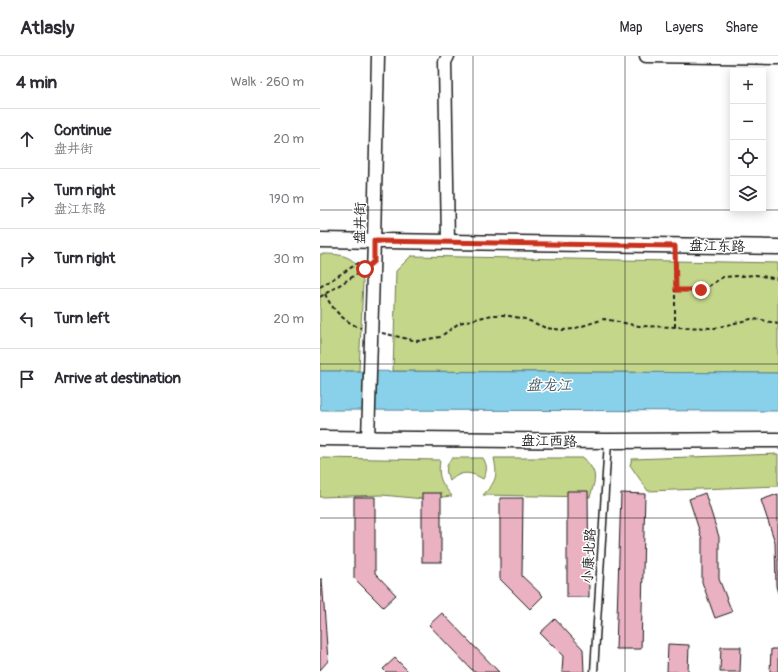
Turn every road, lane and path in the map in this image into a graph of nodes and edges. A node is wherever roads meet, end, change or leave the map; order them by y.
1 (378, 56) edge
2 (448, 56) edge
3 (646, 56) edge
4 (778, 58) edge
5 (320, 240) edge
6 (374, 241) junction
7 (448, 242) junction
8 (675, 246) junction
9 (778, 247) edge
10 (778, 278) edge
11 (320, 287) edge
12 (676, 290) junction
13 (325, 294) junction
14 (320, 297) edge
15 (778, 324) edge
16 (675, 327) junction
17 (371, 331) junction
18 (320, 438) edge
19 (368, 439) junction
20 (778, 440) edge
21 (608, 441) junction
22 (594, 672) edge

1 - 6 street, 盘井街
2 - 7 street
3 - 4 street
5 - 6 street, 盘江东路
6 - 7 street, 盘江东路
6 - 17 street, 盘井街
7 - 8 street, 盘江东路
8 - 9 street, 盘江东路
8 - 12 path
10 - 12 path
11 - 13 path
12 - 16 path
13 - 14 path
13 - 17 path
15 - 16 path
16 - 17 path
17 - 19 street, 盘井街
18 - 19 street, 盘江西路
19 - 21 street, 盘江西路
20 - 21 street, 盘江西路
21 - 22 lane, 小康北路

